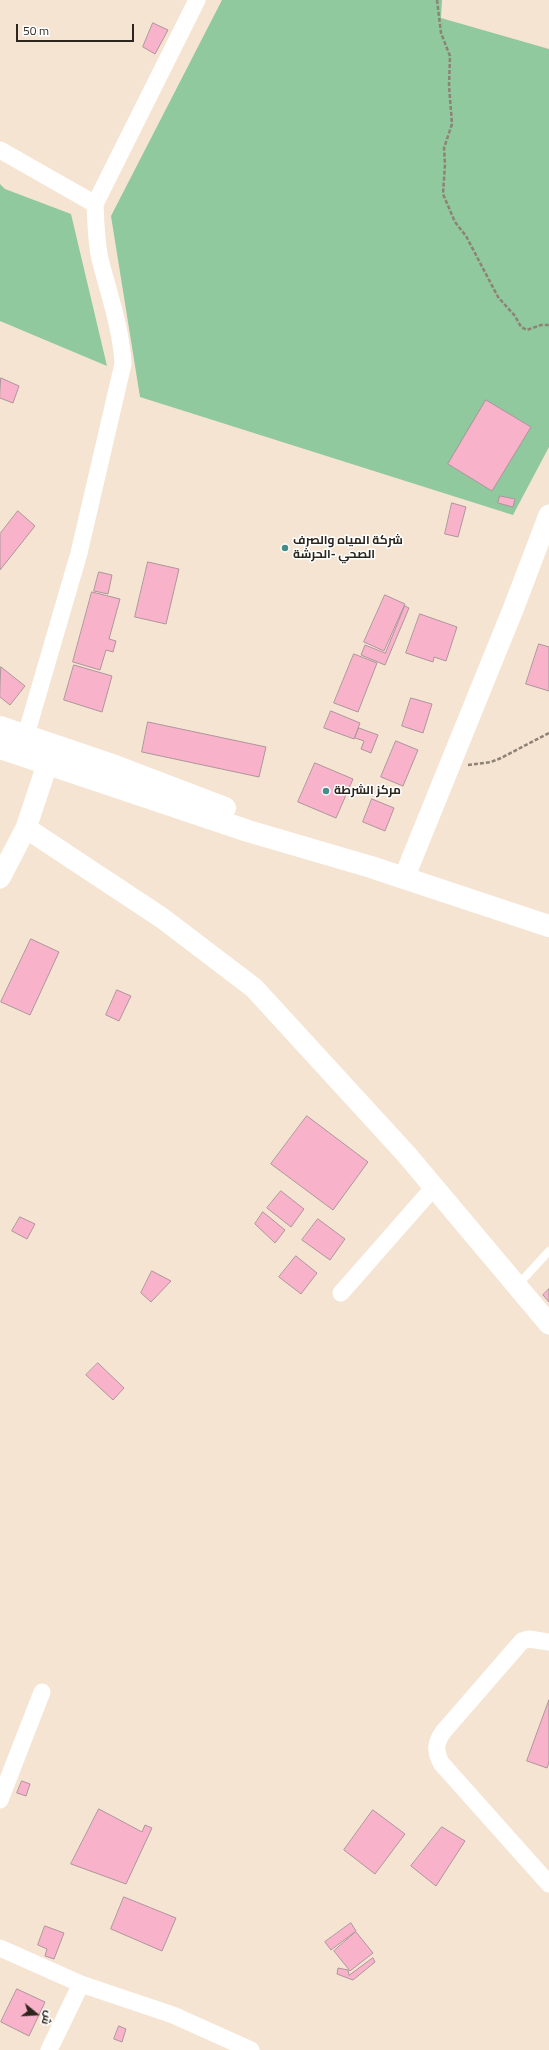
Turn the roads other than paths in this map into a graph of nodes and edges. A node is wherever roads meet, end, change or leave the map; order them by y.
1 (198, 0) edge
2 (0, 150) edge
3 (95, 204) junction
4 (549, 515) edge
5 (0, 726) edge
6 (26, 735) junction
7 (0, 748) edge
8 (51, 754) junction
9 (26, 828) junction
10 (0, 878) edge
11 (404, 878) junction
12 (549, 926) edge
13 (434, 1187) junction
14 (549, 1250) edge
15 (516, 1287) junction
16 (341, 1293) dead end
17 (549, 1324) edge
18 (549, 1642) edge
19 (42, 1692) dead end
20 (0, 1800) edge
21 (549, 1884) edge
22 (0, 1948) edge
23 (81, 1984) junction
24 (49, 2050) edge
25 (251, 2050) edge

1 - 3 street
2 - 3 street
3 - 6 street
4 - 11 street
5 - 6 main road
6 - 8 main road
7 - 8 main road
8 - 9 street
8 - 11 main road
9 - 10 street
9 - 13 street
11 - 12 main road
13 - 15 street
13 - 16 street
14 - 15 lane
15 - 17 street
18 - 21 street
19 - 20 street
22 - 23 street
23 - 24 street
23 - 25 street

